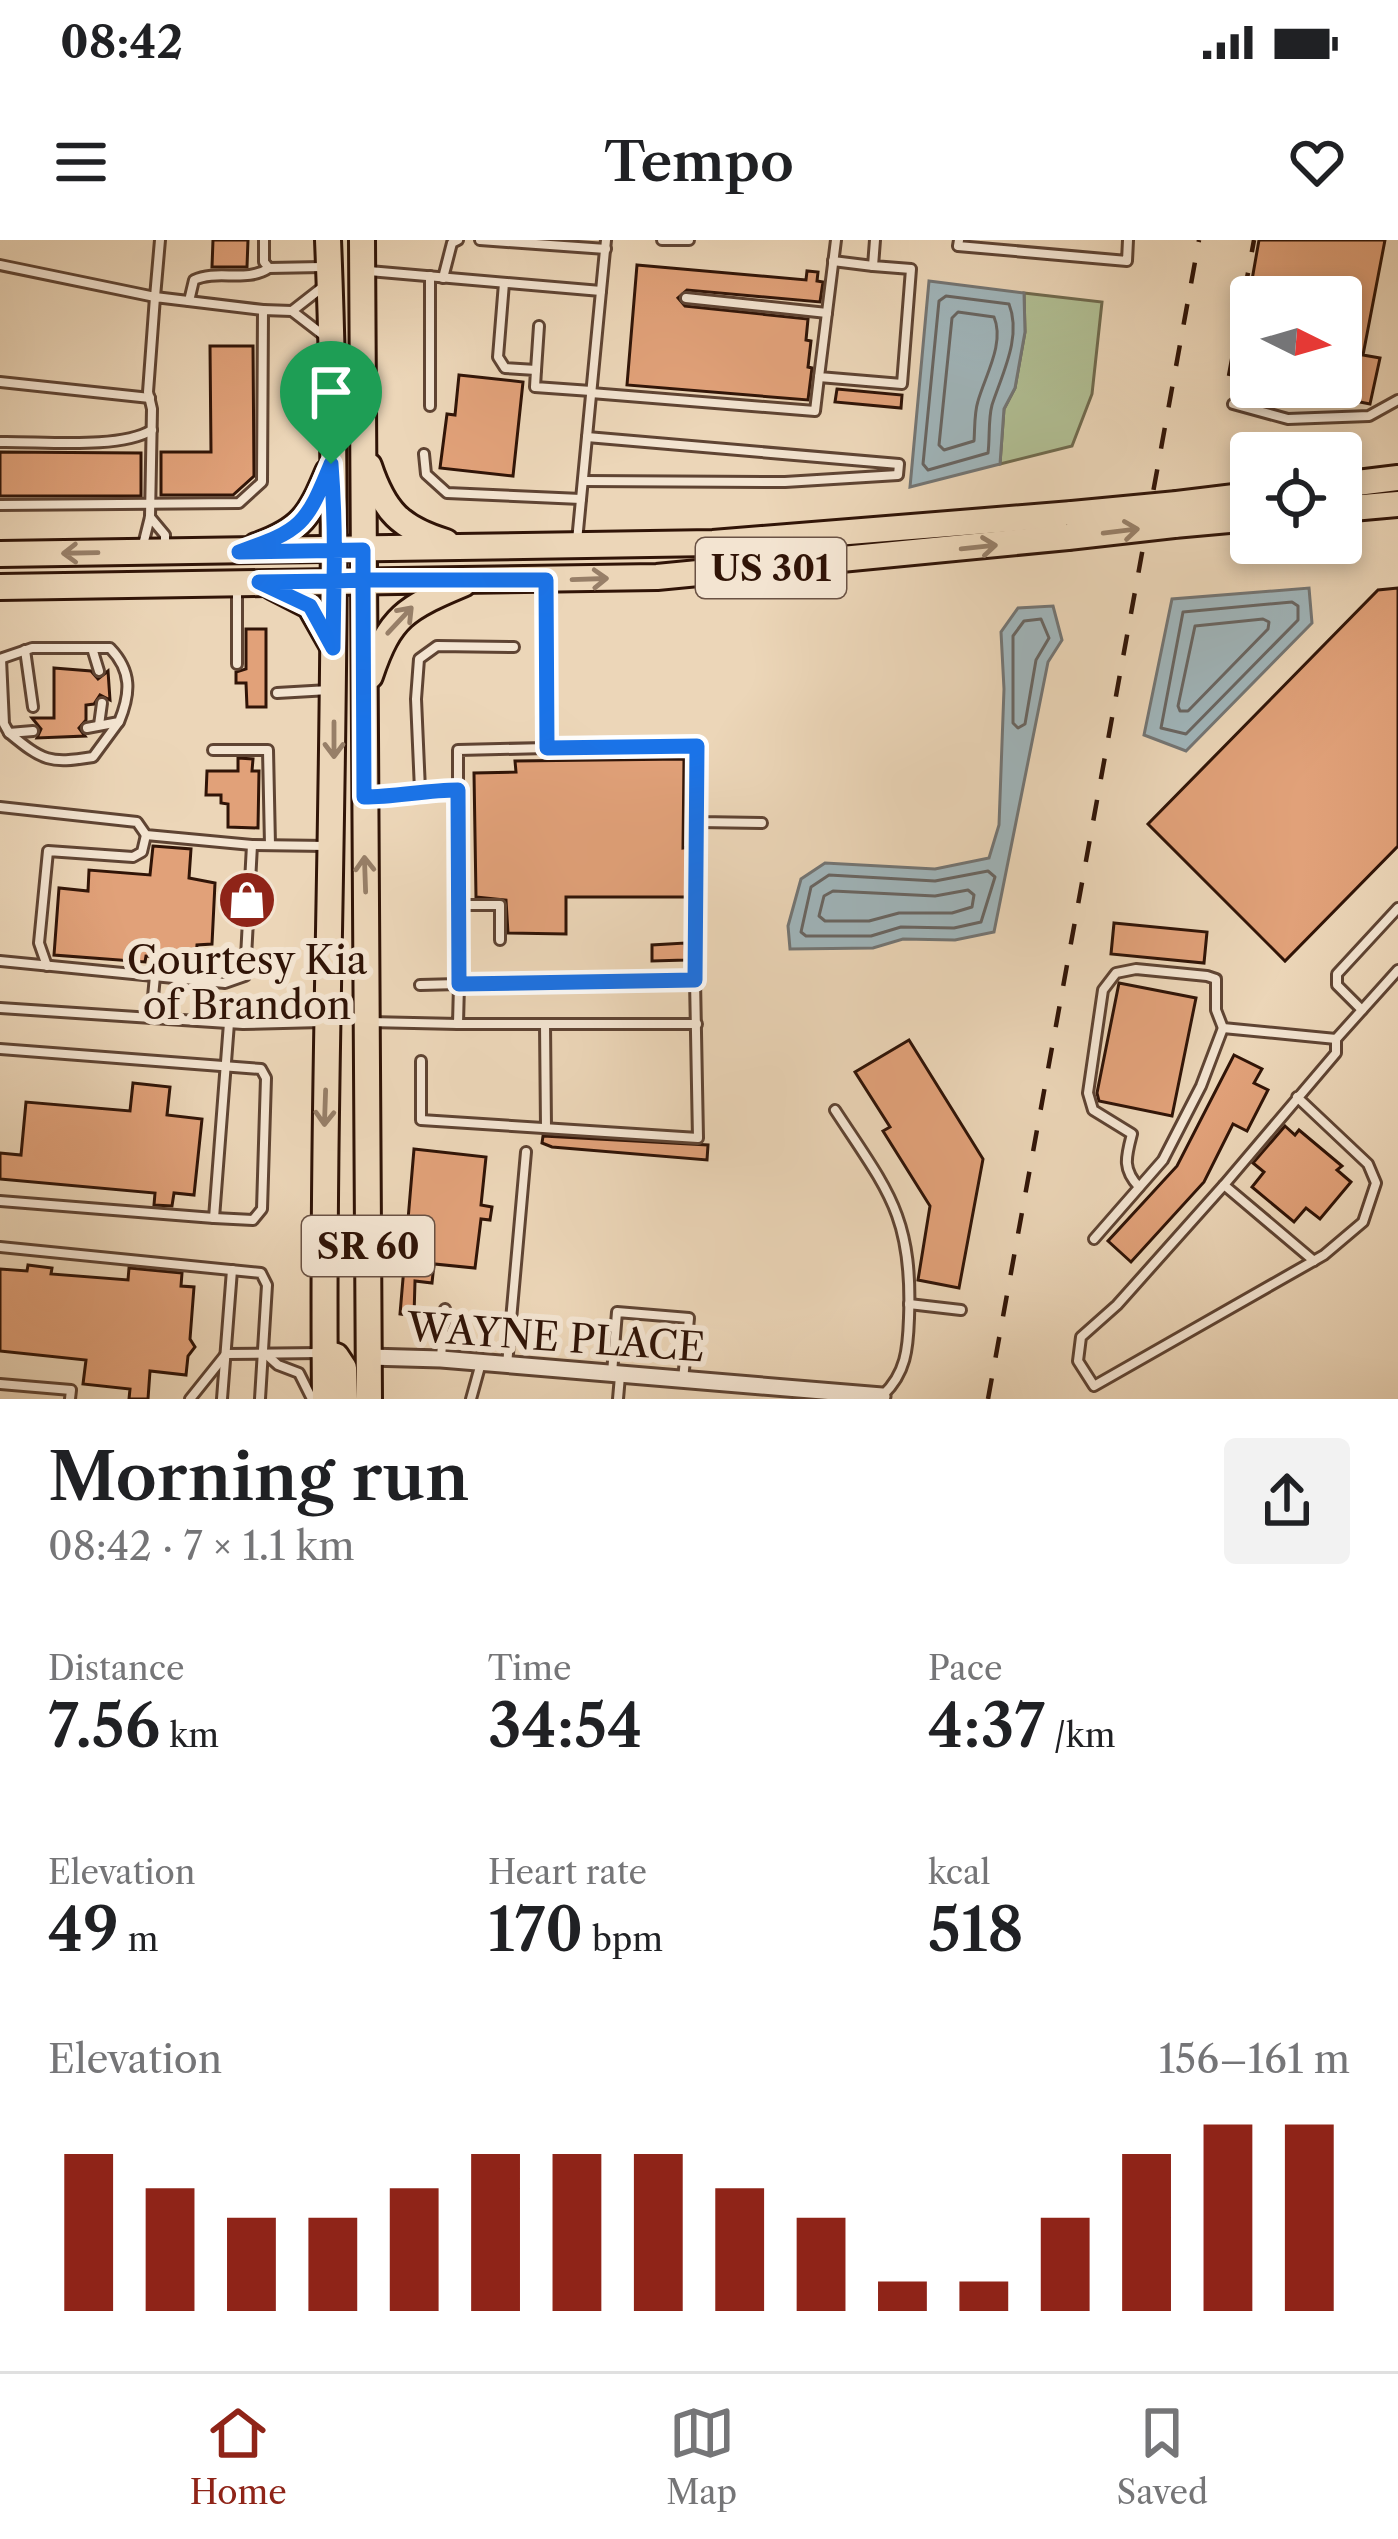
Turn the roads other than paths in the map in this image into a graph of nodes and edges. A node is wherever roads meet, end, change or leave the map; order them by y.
1 (160, 240) edge
2 (264, 240) edge
3 (328, 240) edge
4 (362, 240) edge
5 (458, 240) edge
6 (480, 240) edge
7 (662, 240) edge
8 (689, 240) edge
9 (836, 240) edge
10 (875, 240) edge
11 (959, 240) edge
12 (1128, 240) edge
13 (606, 244) edge
14 (833, 261) junction
15 (0, 265) edge
16 (873, 266) junction
17 (269, 268) junction
18 (362, 271) junction
19 (329, 274) junction
20 (430, 276) junction
21 (443, 278) junction
22 (504, 283) junction
23 (601, 291) junction
24 (155, 297) junction
25 (686, 298) dead end
26 (189, 301) junction
27 (263, 310) junction
28 (292, 311) junction
29 (827, 313) junction
30 (539, 326) dead end
31 (332, 343) junction
32 (536, 370) junction
33 (819, 377) junction
34 (0, 382) edge
35 (591, 392) junction
36 (150, 398) junction
37 (1398, 400) edge
38 (430, 406) dead end
39 (1248, 408) edge
40 (152, 430) junction
41 (587, 437) junction
42 (0, 442) edge
43 (362, 447) junction
44 (424, 454) dead end
45 (331, 464) junction
46 (1398, 478) edge
47 (583, 481) junction
48 (1362, 482) edge
49 (581, 499) junction
50 (1230, 500) edge
51 (151, 502) junction
52 (1398, 504) edge
53 (0, 505) edge
54 (1362, 507) edge
55 (1176, 514) junction
56 (150, 517) junction
57 (1230, 517) edge
58 (1070, 526) junction
59 (577, 547) junction
60 (471, 549) junction
61 (334, 550) junction
62 (363, 550) junction
63 (154, 552) junction
64 (239, 552) junction
65 (0, 554) edge
66 (363, 580) junction
67 (473, 580) junction
68 (546, 580) junction
69 (334, 581) junction
70 (248, 582) junction
71 (0, 587) edge
72 (514, 647) dead end
73 (92, 648) junction
74 (333, 648) junction
75 (25, 650) junction
76 (0, 659) edge
77 (237, 664) dead end
78 (99, 671) dead end
79 (333, 690) junction
80 (277, 693) dead end
81 (363, 695) junction
82 (102, 703) dead end
83 (33, 707) dead end
84 (119, 722) junction
85 (99, 725) junction
86 (87, 728) dead end
87 (33, 731) dead end
88 (8, 733) junction
89 (547, 748) junction
90 (214, 750) dead end
91 (420, 790) junction
92 (458, 790) junction
93 (364, 797) junction
94 (0, 807) edge
95 (699, 822) junction
96 (762, 823) dead end
97 (146, 835) junction
98 (252, 845) junction
99 (270, 845) junction
100 (329, 846) junction
101 (459, 905) junction
102 (1398, 908) edge
103 (500, 940) dead end
104 (0, 961) edge
105 (47, 966) junction
106 (1398, 970) edge
107 (154, 976) junction
108 (695, 980) junction
109 (459, 984) junction
110 (420, 985) dead end
111 (0, 1008) edge
112 (1362, 1010) junction
113 (151, 1018) junction
114 (327, 1022) junction
115 (368, 1022) junction
116 (229, 1023) junction
117 (458, 1024) junction
118 (545, 1024) junction
119 (697, 1024) junction
120 (1223, 1028) junction
121 (1336, 1039) junction
122 (0, 1049) edge
123 (421, 1060) dead end
124 (226, 1066) junction
125 (1297, 1097) junction
126 (835, 1110) dead end
127 (545, 1128) junction
128 (526, 1152) dead end
129 (1224, 1185) junction
130 (1139, 1187) junction
131 (0, 1201) edge
132 (214, 1217) junction
133 (1094, 1239) dead end
134 (0, 1247) edge
135 (1314, 1261) junction
136 (232, 1270) junction
137 (910, 1304) junction
138 (445, 1309) dead end
139 (961, 1310) dead end
140 (324, 1353) junction
141 (226, 1354) junction
142 (265, 1356) junction
143 (369, 1357) junction
144 (441, 1359) junction
145 (481, 1363) junction
146 (507, 1365) junction
147 (616, 1374) junction
148 (683, 1380) junction
149 (0, 1384) edge
150 (797, 1394) edge
151 (882, 1396) edge
152 (70, 1399) edge
153 (190, 1399) edge
154 (222, 1399) edge
155 (260, 1399) edge
156 (312, 1399) edge
157 (325, 1399) edge
158 (345, 1399) edge
159 (369, 1399) edge
160 (471, 1399) edge
161 (619, 1399) edge

1 - 24 lane
2 - 17 lane
3 - 19 main road
4 - 18 main road, SR 60
5 - 21 lane
6 - 13 lane
7 - 8 lane
9 - 14 lane
10 - 16 lane
11 - 12 lane
13 - 23 lane
14 - 16 lane
14 - 29 lane
15 - 24 lane
16 - 33 lane
17 - 19 lane
17 - 26 lane
18 - 20 lane
18 - 43 main road, SR 60
19 - 28 lane
19 - 31 main road
20 - 21 lane
20 - 38 lane
21 - 22 lane
22 - 23 lane
22 - 32 lane
23 - 35 lane
24 - 26 lane
24 - 36 lane
25 - 29 lane
26 - 27 lane
27 - 28 lane
27 - 51 lane
28 - 31 lane
29 - 33 lane
30 - 32 lane
31 - 45 main road
32 - 35 lane
33 - 35 lane
34 - 36 lane
35 - 41 lane
36 - 40 lane
37 - 39 lane
40 - 42 lane
40 - 51 lane
41 - 47 lane
41 - 47 lane
43 - 60 main road
43 - 62 main road, SR 60
44 - 49 lane
45 - 61 main road
45 - 64 main road
46 - 48 main road
47 - 49 lane
49 - 59 lane
50 - 55 main road, US 301
51 - 53 lane
51 - 56 lane
52 - 54 main road
55 - 57 main road, US 301
55 - 58 main road, US 301, bridge
56 - 63 lane
56 - 63 lane
58 - 59 main road, US 301
68 -> 58 main road, US 301
59 - 60 main road, US 301
60 - 62 main road, US 301
61 - 62 main road, US 301
61 - 64 main road, US 301
61 - 69 main road
62 - 66 main road, SR 60
63 - 64 main road, US 301
63 -> 65 main road, US 301
66 - 67 main road, US 301
66 - 69 main road, US 301
66 - 81 main road, SR 60
67 - 68 main road, US 301
81 -> 67 main road
68 - 89 lane
69 - 70 main road, US 301
69 - 74 main road, SR 60
70 - 71 main road, US 301
70 - 74 main road
70 - 77 lane
72 - 91 lane
73 - 75 lane
73 - 78 lane
73 - 84 lane
74 - 79 main road, SR 60
75 - 76 lane
75 - 83 lane
76 - 88 lane
79 - 80 lane
79 -> 100 main road, SR 60
81 - 93 main road, SR 60
82 - 85 lane
84 - 85 lane
84 - 88 lane
85 - 86 lane
87 - 88 lane
89 - 92 lane
89 - 95 lane
90 - 99 lane
91 - 92 lane
91 - 93 lane
92 - 101 lane
115 -> 93 main road, SR 60
94 - 97 lane
95 - 96 lane
95 - 108 lane
97 - 98 lane
97 - 105 lane
98 - 99 lane
98 - 107 lane
99 - 100 lane
100 - 114 main road, SR 60
101 - 103 lane
101 - 109 lane
102 - 112 lane
104 - 105 lane
105 - 107 lane
106 - 112 lane
107 - 113 lane
108 - 109 lane
108 - 119 lane
109 - 110 lane
109 - 117 lane
111 - 113 lane
112 - 121 lane
113 - 116 lane
114 - 116 lane
114 -> 140 main road, SR 60
115 - 117 lane
115 - 143 main road, SR 60
116 - 124 lane
117 - 118 lane
118 - 119 lane
118 - 127 lane
119 - 127 lane
120 - 121 lane
120 - 130 lane
120 - 130 lane
121 - 125 lane
122 - 124 lane
123 - 127 lane
124 - 132 lane
124 - 132 lane
125 - 129 lane
125 - 135 lane
126 - 137 lane
128 - 146 lane
129 - 135 lane
129 - 135 lane
130 - 133 lane
131 - 132 lane
134 - 136 lane
136 - 141 lane
136 - 142 lane
137 - 139 lane
137 - 151 lane
138 - 144 lane
140 - 142 lane
140 - 157 main road, SR 60
140 - 158 main road
141 - 142 lane
141 - 153 lane
141 - 154 lane
142 - 155 lane
142 - 156 lane
143 - 144 street, WAYNE PLACE
143 - 159 main road, SR 60
144 - 145 street, WAYNE PLACE
145 - 146 street, WAYNE PLACE
145 - 160 lane
146 - 147 street, WAYNE PLACE
147 - 148 street, WAYNE PLACE
147 - 148 lane
147 - 161 lane
148 - 150 street, WAYNE PLACE
149 - 152 lane
150 - 151 street, WAYNE PLACE

